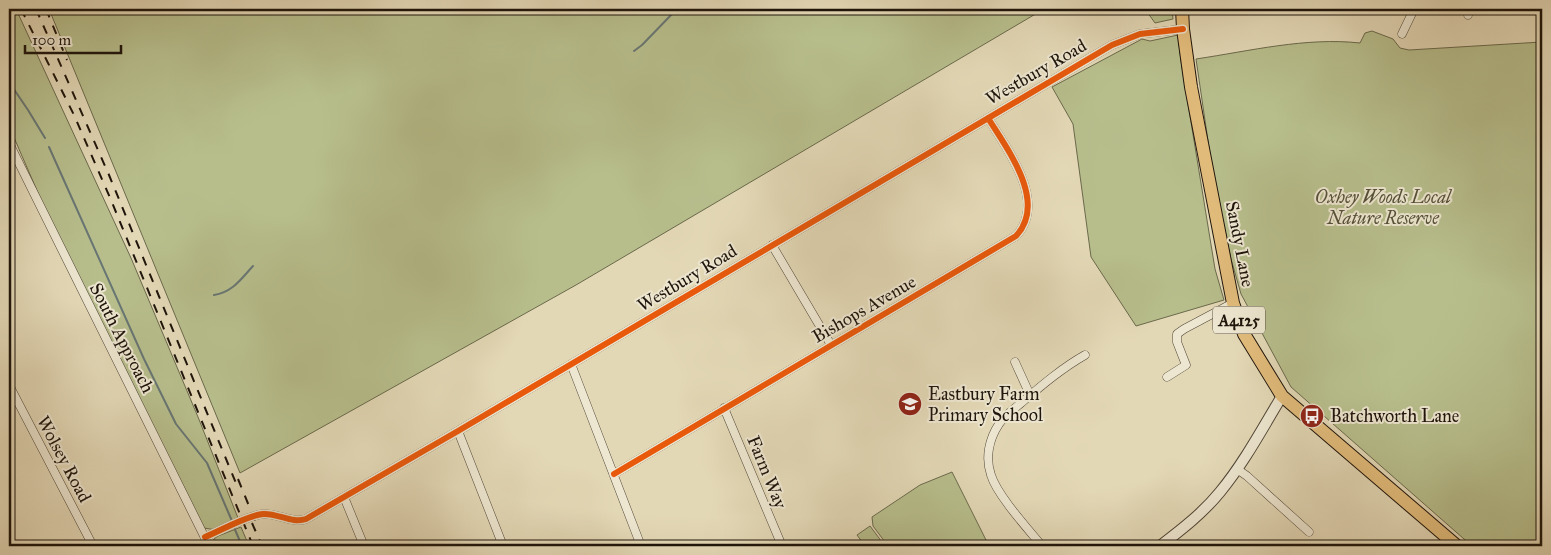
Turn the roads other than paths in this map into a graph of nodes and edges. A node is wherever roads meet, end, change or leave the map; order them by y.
1 (1182, 9) edge
2 (1414, 9) edge
3 (1183, 29) junction
4 (1402, 34) dead end
5 (988, 118) junction
6 (9, 143) edge
7 (772, 245) junction
8 (1233, 303) junction
9 (831, 346) junction
10 (1085, 354) dead end
11 (1015, 362) dead end
12 (571, 364) junction
13 (1167, 376) dead end
14 (9, 387) edge
15 (1030, 395) junction
16 (1282, 396) junction
17 (724, 408) junction
18 (458, 431) junction
19 (1237, 469) junction
20 (614, 474) junction
21 (344, 498) junction
22 (1309, 532) dead end
23 (205, 537) junction
24 (93, 546) edge
25 (209, 546) edge
26 (364, 546) edge
27 (503, 546) edge
28 (641, 546) edge
29 (782, 546) edge
30 (1042, 546) edge
31 (1160, 546) edge
32 (1457, 546) edge

1 - 3 main road, Sandy Lane / A4125
2 - 4 street
3 - 5 street, Westbury Road
3 - 8 main road, Sandy Lane / A4125
5 - 7 street, Westbury Road
5 - 9 street, Bishops Avenue
6 - 23 street, South Approach
7 - 9 street
7 - 12 street, Westbury Road
8 - 13 street
8 - 16 main road, Sandy Lane / A4125
9 - 17 street, Bishops Avenue
10 - 15 street
11 - 15 street
12 - 18 street, Westbury Road
12 - 20 street
14 - 24 street, Wolsey Road
15 - 30 street
16 - 19 street
16 - 32 main road, Sandy Lane / A4125
17 - 20 street, Bishops Avenue
17 - 29 street, Farm Way
18 - 21 street, Westbury Road
18 - 27 street
19 - 22 street
19 - 31 street
20 - 28 street
21 - 23 street, Westbury Road
21 - 26 street
23 - 25 street, South Approach

